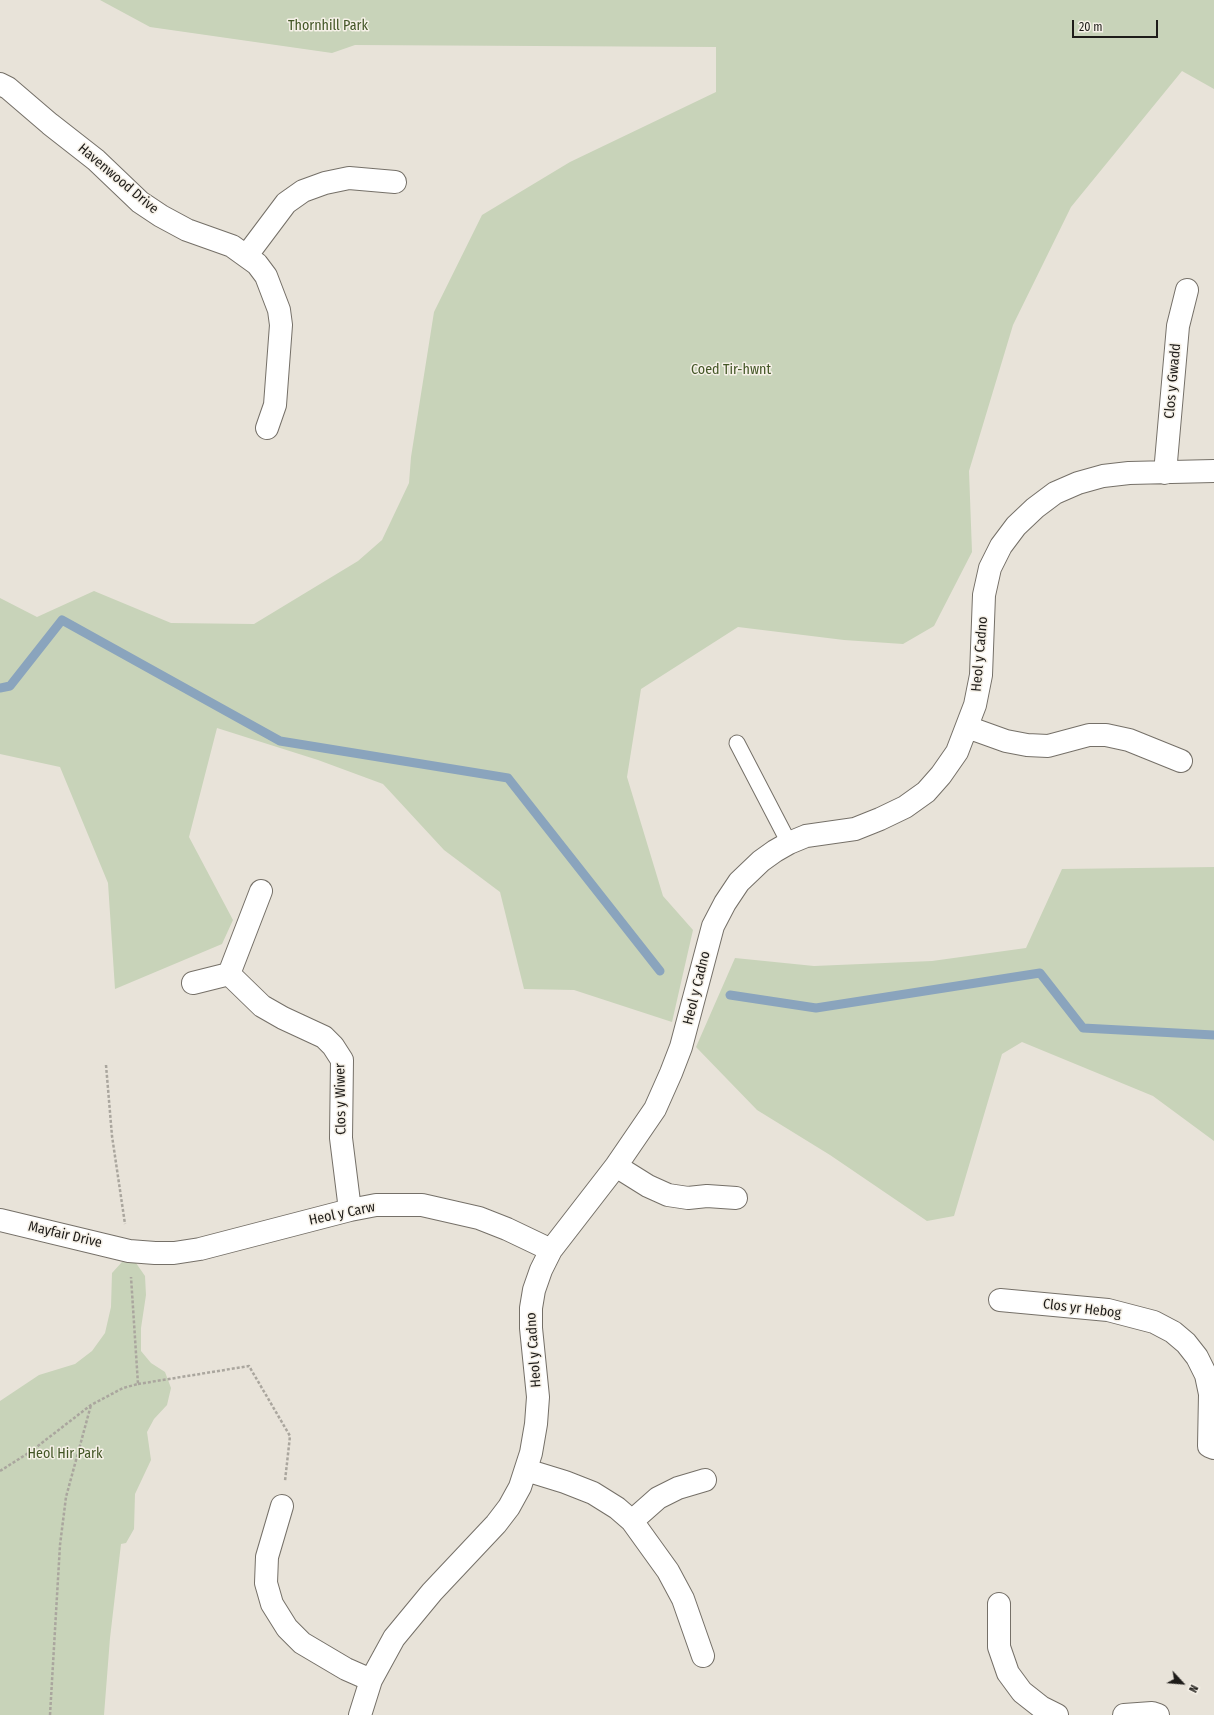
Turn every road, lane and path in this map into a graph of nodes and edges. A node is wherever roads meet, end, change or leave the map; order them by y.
1 (0, 84) edge
2 (395, 182) dead end
3 (247, 255) junction
4 (1188, 290) dead end
5 (267, 428) dead end
6 (1214, 472) edge
7 (1165, 473) junction
8 (967, 727) junction
9 (737, 744) dead end
10 (1181, 761) dead end
11 (789, 843) junction
12 (261, 891) dead end
13 (229, 974) junction
14 (193, 983) dead end
15 (106, 1065) dead end
16 (616, 1166) junction
17 (736, 1198) dead end
18 (350, 1210) junction
19 (0, 1220) edge
20 (551, 1250) junction
21 (129, 1251) junction
22 (1000, 1300) dead end
23 (138, 1384) junction
24 (91, 1405) junction
25 (1214, 1448) edge
26 (526, 1470) junction
27 (0, 1471) edge
28 (705, 1480) dead end
29 (282, 1506) joint
30 (632, 1521) junction
31 (999, 1604) dead end
32 (703, 1656) dead end
33 (371, 1680) junction
34 (50, 1715) edge
35 (360, 1715) edge
36 (1057, 1715) edge
37 (1124, 1715) edge
38 (1158, 1715) edge

1 - 3 street, Havenwood Drive
2 - 3 street
3 - 5 street, Havenwood Drive
4 - 7 street, Clos y Gwadd
6 - 7 street, Heol y Cadno
7 - 8 street, Heol y Cadno
8 - 10 street
8 - 11 street, Heol y Cadno
9 - 11 lane
11 - 16 street, Heol y Cadno
12 - 13 street
13 - 14 street
13 - 18 street, Clos y Wiwer
15 - 21 path
16 - 17 street
16 - 20 street, Heol y Cadno
18 - 20 street, Heol y Carw
18 - 21 street, Heol y Carw
19 - 21 street, Mayfair Drive
20 - 26 street, Heol y Cadno
21 - 23 path
22 - 25 street, Clos yr Hebog
23 - 24 path
23 - 29 path
24 - 27 path
24 - 34 path
26 - 30 street
26 - 33 street, Heol y Cadno
28 - 30 street
29 - 33 street
30 - 32 street
31 - 36 street
33 - 35 street, Heol y Cadno
37 - 38 street

